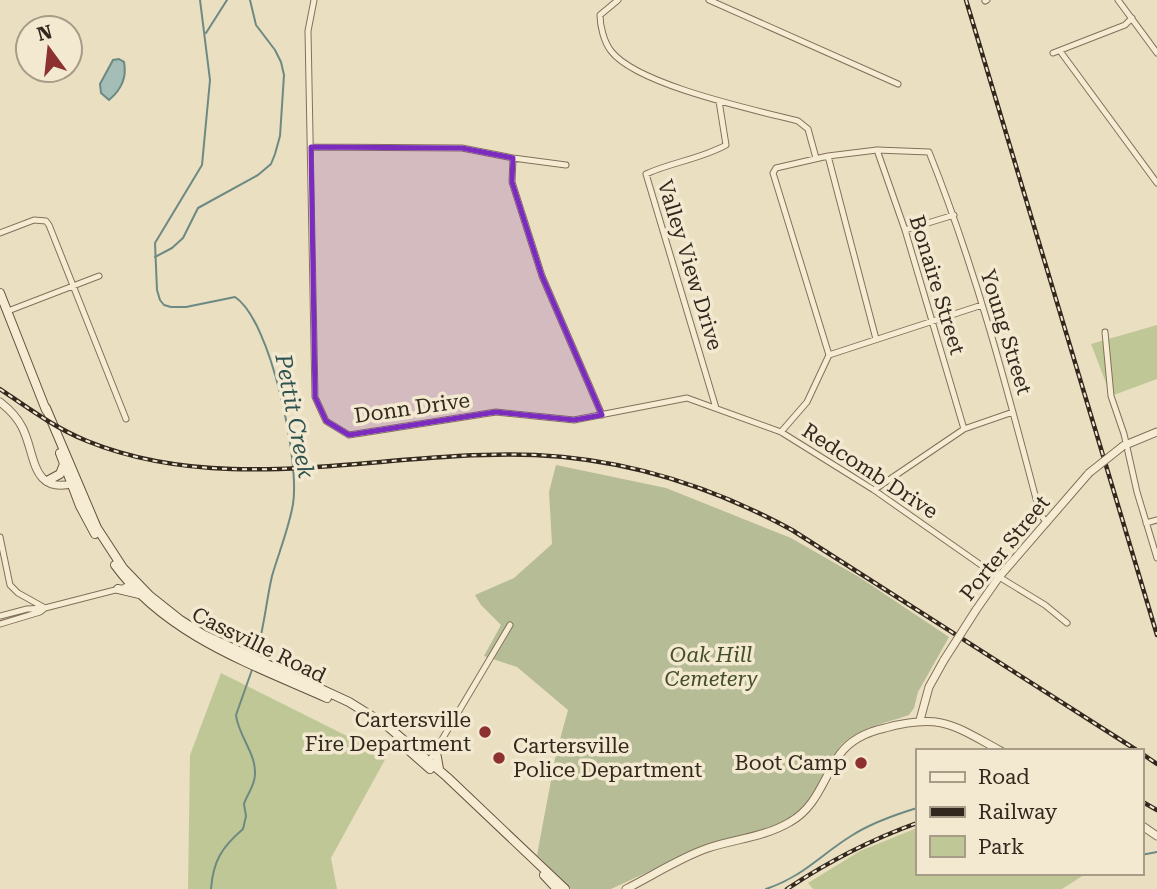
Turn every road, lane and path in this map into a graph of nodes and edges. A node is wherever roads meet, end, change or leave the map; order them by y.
1 (314, 0) edge
2 (618, 0) edge
3 (709, 0) edge
4 (1118, 0) edge
5 (1132, 18) junction
6 (1060, 51) junction
7 (1053, 53) dead end
8 (1157, 53) edge
9 (898, 84) dead end
10 (719, 101) junction
11 (311, 147) junction
12 (877, 150) junction
13 (828, 156) junction
14 (513, 158) junction
15 (816, 158) junction
16 (566, 165) dead end
17 (1157, 167) edge
18 (1148, 170) junction
19 (1157, 183) edge
20 (954, 215) junction
21 (905, 230) junction
22 (0, 233) edge
23 (99, 276) dead end
24 (73, 286) junction
25 (0, 292) edge
26 (982, 305) junction
27 (8, 311) junction
28 (931, 322) junction
29 (1105, 332) dead end
30 (876, 339) junction
31 (829, 355) junction
32 (0, 402) edge
33 (46, 408) junction
34 (716, 408) junction
35 (1013, 412) junction
36 (602, 415) junction
37 (126, 419) dead end
38 (964, 429) junction
39 (781, 432) junction
40 (1157, 432) edge
41 (1124, 445) junction
42 (64, 464) junction
43 (47, 481) junction
44 (74, 483) junction
45 (874, 490) junction
46 (1157, 520) edge
47 (1047, 523) junction
48 (1146, 523) junction
49 (0, 537) edge
50 (1157, 558) edge
51 (120, 572) junction
52 (999, 577) junction
53 (133, 583) junction
54 (116, 589) junction
55 (139, 594) junction
56 (46, 608) junction
57 (0, 616) edge
58 (1067, 623) dead end
59 (0, 624) edge
60 (510, 625) dead end
61 (216, 644) junction
62 (920, 720) junction
63 (997, 749) edge
64 (436, 752) junction
65 (428, 763) junction
66 (439, 769) junction
67 (468, 798) junction
68 (524, 851) junction
69 (557, 889) edge
70 (565, 889) edge
71 (626, 889) edge

1 - 11 street, Donn Drive
2 - 10 street
3 - 9 street
4 - 5 street
5 - 6 street
5 - 8 street
6 - 7 street
6 - 18 street
10 - 15 street
10 - 34 street, Valley View Drive
11 - 14 street
11 - 36 street, Donn Drive
12 - 13 street
12 - 20 street, Young Street
12 - 21 street, Bonaire Street
13 - 15 street
13 - 30 street
14 - 16 street
14 - 36 street
15 - 31 street
17 - 18 street
18 - 19 street
20 - 21 street
20 - 26 street, Young Street
21 - 28 street, Bonaire Street
22 - 24 street
23 - 24 street
24 - 27 street
24 - 37 street
25 - 27 main road, Cassville Road
26 - 28 street
26 - 35 street, Young Street
27 - 33 main road, Cassville Road
28 - 30 street
28 - 38 street, Bonaire Street
29 - 41 street
30 - 31 street
31 - 39 street
32 - 43 street
33 - 42 main road, Cassville Road
33 - 44 main road, Cassville Road
34 - 36 street, Donn Drive
34 - 39 street, Redcomb Drive
35 - 38 street
35 - 47 street, Young Street
38 - 45 street
39 - 45 street, Redcomb Drive
40 - 41 street, Porter Street
41 - 47 street, Porter Street, bridge
41 - 48 street
42 - 43 main road
42 - 44 main road, Cassville Road
43 - 44 street
44 - 51 main road, Cassville Road
44 - 53 main road, Cassville Road
45 - 52 street, Redcomb Drive
46 - 48 street
47 - 52 street, Porter Street
48 - 50 street
49 - 56 street
51 - 53 main road, Cassville Road
51 - 54 main road
52 - 58 street, Redcomb Drive
52 - 62 street, Porter Street, bridge
53 - 54 street
53 - 55 main road, Cassville Road
53 - 61 main road, Cassville Road
54 - 55 main road
54 - 56 street
55 - 61 main road, Cassville Road
56 - 57 street
56 - 59 street
60 - 64 street
61 - 65 main road, Cassville Road
62 - 63 street
62 - 71 street
64 - 65 street
64 - 66 main road
65 - 66 main road, Cassville Road
65 - 67 main road, Cassville Road
66 - 67 main road, Cassville Road
67 - 68 main road, Cassville Road
68 - 69 main road, Cassville Road
68 - 70 main road, Cassville Road

